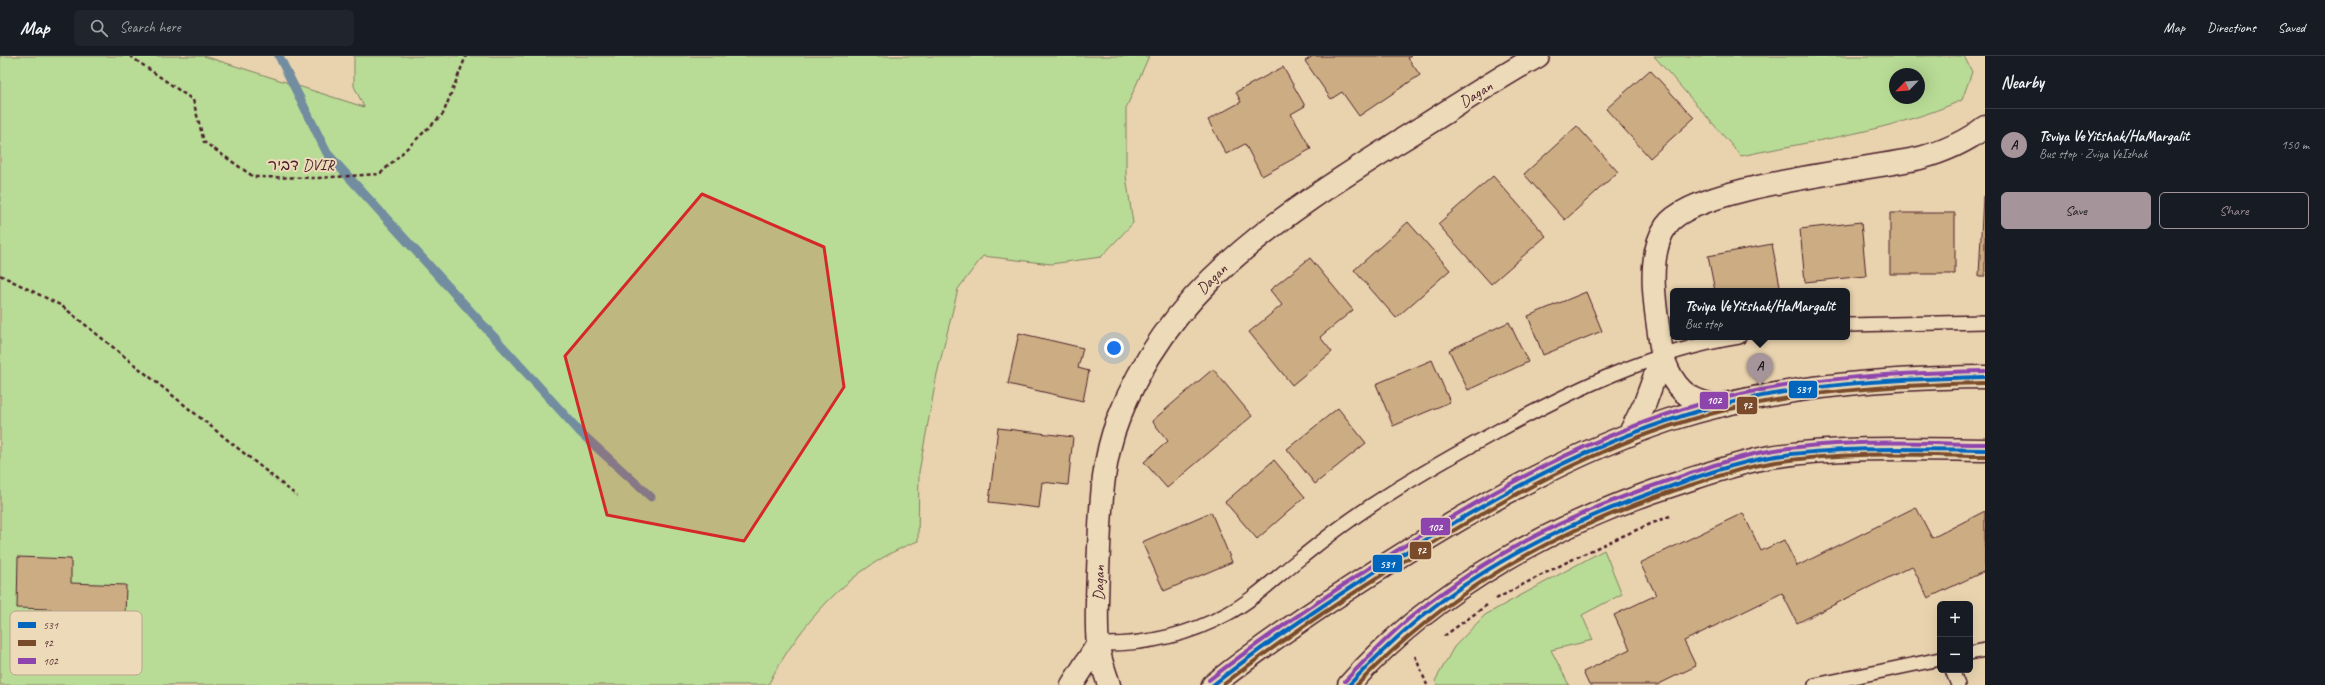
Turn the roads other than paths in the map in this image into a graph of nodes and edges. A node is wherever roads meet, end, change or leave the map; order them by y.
1 (1538, 56) edge
2 (1985, 127) edge
3 (1985, 322) edge
4 (1850, 325) edge
5 (1723, 340) edge
6 (1662, 356) junction
7 (1985, 376) edge
8 (1719, 406) junction
9 (1629, 435) junction
10 (1985, 450) edge
11 (1098, 644) junction
12 (1985, 650) edge
13 (1973, 652) edge
14 (1937, 661) edge
15 (1953, 673) edge
16 (1856, 681) edge
17 (1072, 685) edge
18 (1109, 685) edge
19 (1213, 685) edge
20 (1349, 685) edge
21 (1815, 685) edge
22 (1958, 685) edge

1 - 11 street, Dagan
2 - 6 street
3 - 4 lane
5 - 6 lane
6 - 8 street
6 - 9 street
6 - 11 lane
7 - 8 street
8 - 9 street
9 - 19 street
10 - 20 street
11 - 17 street
11 - 18 street, Dagan
12 - 13 lane
14 - 16 lane
15 - 22 lane
16 - 21 lane

